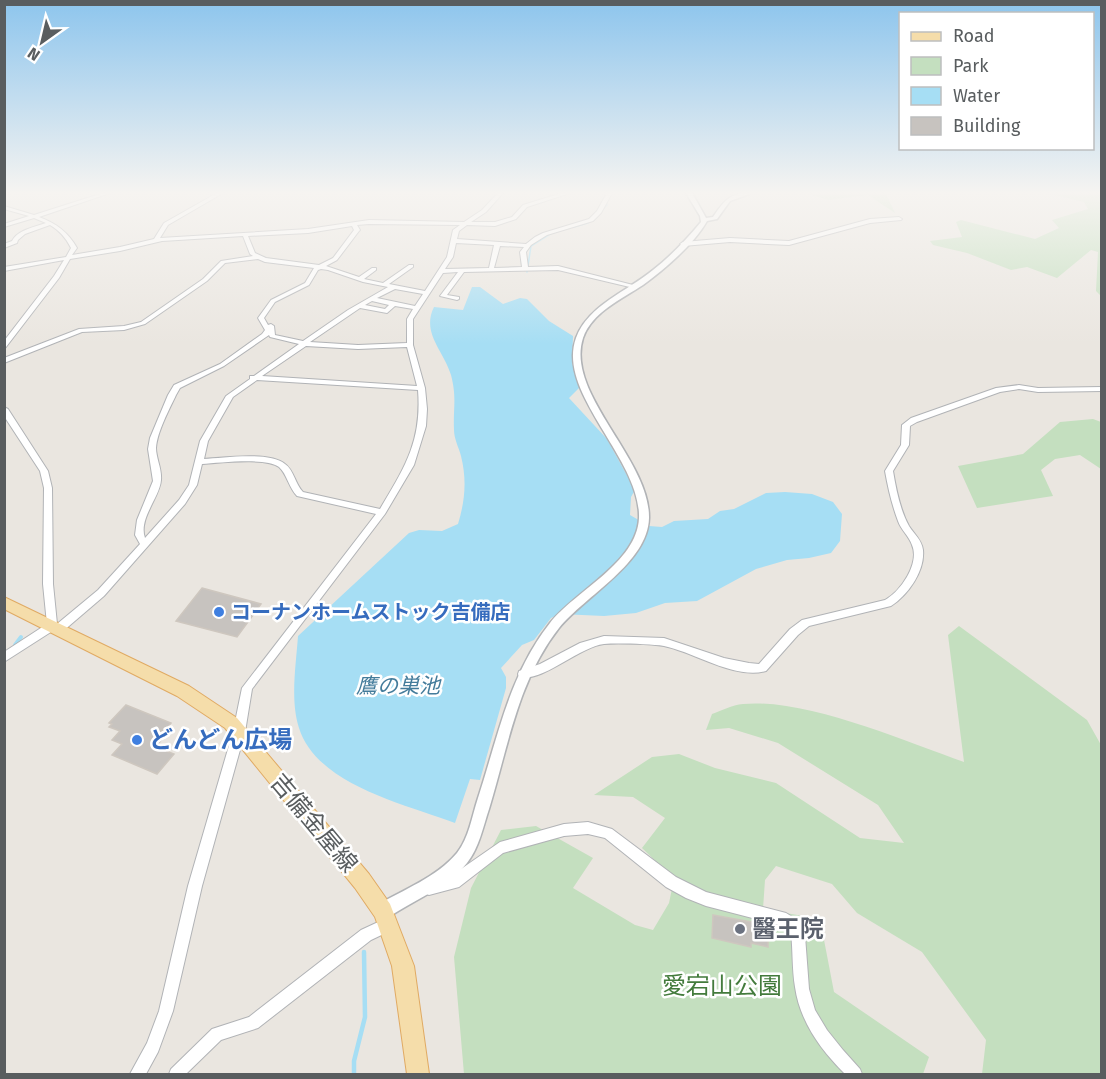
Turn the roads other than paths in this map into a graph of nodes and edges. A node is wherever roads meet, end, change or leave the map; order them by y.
1 (72, 243) edge
2 (141, 243) edge
3 (248, 243) edge
4 (349, 243) edge
5 (454, 243) edge
6 (488, 243) edge
7 (532, 243) edge
8 (691, 243) edge
9 (497, 244) junction
10 (683, 244) joint
11 (528, 246) junction
12 (69, 257) junction
13 (259, 257) junction
14 (319, 266) junction
15 (411, 266) dead end
16 (525, 268) junction
17 (4, 269) edge
18 (374, 269) dead end
19 (491, 270) junction
20 (442, 271) junction
21 (462, 272) junction
22 (360, 279) junction
23 (384, 285) junction
24 (634, 286) junction
25 (393, 287) junction
26 (427, 293) junction
27 (457, 298) dead end
28 (370, 299) junction
29 (393, 304) junction
30 (359, 306) junction
31 (416, 308) junction
32 (265, 325) junction
33 (305, 342) junction
34 (410, 345) junction
35 (4, 346) edge
36 (4, 361) edge
37 (253, 378) junction
38 (421, 388) junction
39 (1101, 389) edge
40 (4, 409) edge
41 (199, 462) junction
42 (382, 512) junction
43 (144, 543) junction
44 (4, 602) edge
45 (55, 627) junction
46 (4, 658) edge
47 (523, 674) junction
48 (239, 732) junction
49 (402, 898) junction
50 (386, 917) junction
51 (138, 1074) edge
52 (176, 1074) edge
53 (418, 1074) edge
54 (855, 1074) edge

1 - 12 street
2 - 12 street
3 - 13 street
4 - 14 street
5 - 20 street
6 - 9 street
7 - 11 street
8 - 10 street
9 - 11 street
9 - 19 street
10 - 24 street
11 - 16 street
12 - 17 street
12 - 35 street
13 - 14 street
13 - 36 street
14 - 22 street
14 - 32 street
15 - 23 street
16 - 19 street
16 - 24 street
18 - 22 street
19 - 21 street
20 - 21 street
20 - 26 street
21 - 27 street
22 - 23 street
23 - 25 street
24 - 47 street
25 - 26 street
25 - 28 street
26 - 31 street
28 - 29 street
28 - 30 street
29 - 30 street
29 - 31 street
30 - 33 street
31 - 34 street
32 - 33 street
32 - 43 street
33 - 34 street
33 - 37 street
34 - 38 street
37 - 38 street
37 - 41 street
38 - 42 street
39 - 47 street
40 - 45 street
41 - 42 street
41 - 43 street
42 - 48 street
43 - 45 street
44 - 45 main road, 吉備金屋線
45 - 46 street
45 - 48 main road, 吉備金屋線
47 - 49 street
48 - 50 main road, 吉備金屋線
48 - 51 street
49 - 50 street
49 - 54 street
50 - 52 street
50 - 53 main road, 吉備金屋線

